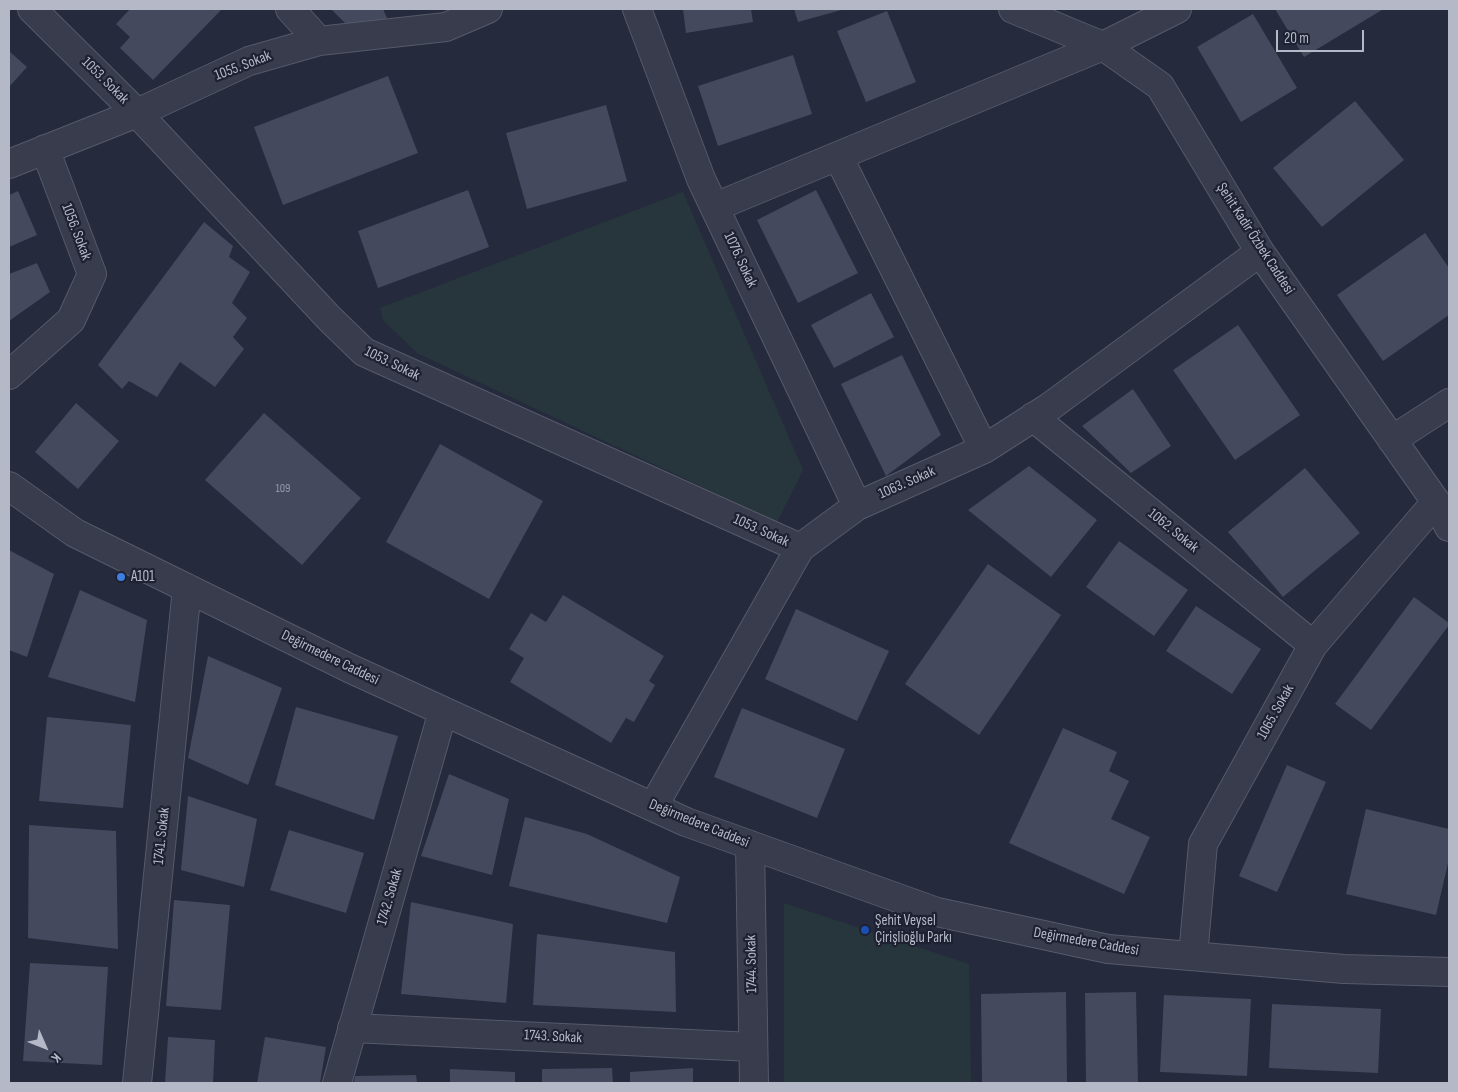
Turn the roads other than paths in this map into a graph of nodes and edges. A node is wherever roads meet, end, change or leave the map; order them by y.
1 (32, 9) edge
2 (290, 9) edge
3 (488, 9) edge
4 (637, 9) edge
5 (1013, 9) edge
6 (1177, 9) edge
7 (319, 41) junction
8 (1103, 46) junction
9 (137, 113) junction
10 (45, 150) junction
11 (838, 156) junction
12 (9, 164) edge
13 (714, 207) junction
14 (1260, 252) junction
15 (9, 375) edge
16 (1449, 403) edge
17 (1034, 417) junction
18 (1392, 440) junction
19 (984, 448) junction
20 (9, 486) edge
21 (1436, 502) junction
22 (857, 506) junction
23 (1449, 526) edge
24 (800, 548) junction
25 (187, 588) junction
26 (1313, 645) junction
27 (443, 711) junction
28 (654, 807) junction
29 (750, 845) junction
30 (1193, 956) junction
31 (1449, 972) edge
32 (352, 1028) junction
33 (753, 1047) junction
34 (137, 1083) edge
35 (337, 1083) edge
36 (754, 1083) edge

1 - 9 street, 1053. Sokak
2 - 7 street
3 - 7 street, 1055. Sokak
4 - 13 street, 1076. Sokak
5 - 8 street, Şehit Kadir Özbek Caddesi
6 - 8 street
7 - 9 street, 1055. Sokak
8 - 11 street
8 - 14 street, Şehit Kadir Özbek Caddesi
9 - 10 street, 1055. Sokak
9 - 24 street, 1053. Sokak
10 - 12 street, 1055. Sokak
10 - 15 street, 1056. Sokak
11 - 13 street
11 - 19 street
13 - 22 street, 1076. Sokak
14 - 17 street, 1063. Sokak
14 - 18 street, Şehit Kadir Özbek Caddesi
16 - 18 street
17 - 19 street, 1063. Sokak
17 - 26 street, 1062. Sokak
18 - 21 street, Şehit Kadir Özbek Caddesi
19 - 22 street, 1063. Sokak
20 - 25 street, Değirmedere Caddesi
21 - 23 street, Şehit Kadir Özbek Caddesi
21 - 26 street, 1065. Sokak
22 - 24 street, 1063. Sokak
24 - 28 street, 1063. Sokak
25 - 27 street, Değirmedere Caddesi
25 - 34 street, 1741. Sokak
26 - 30 street, 1065. Sokak
27 - 28 street, Değirmedere Caddesi
27 - 32 street, 1742. Sokak
28 - 29 street, Değirmedere Caddesi
29 - 30 street, Değirmedere Caddesi
29 - 33 street, 1744. Sokak
30 - 31 street, Değirmedere Caddesi
32 - 33 street, 1743. Sokak
32 - 35 street, 1742. Sokak
33 - 36 street, 1744. Sokak

